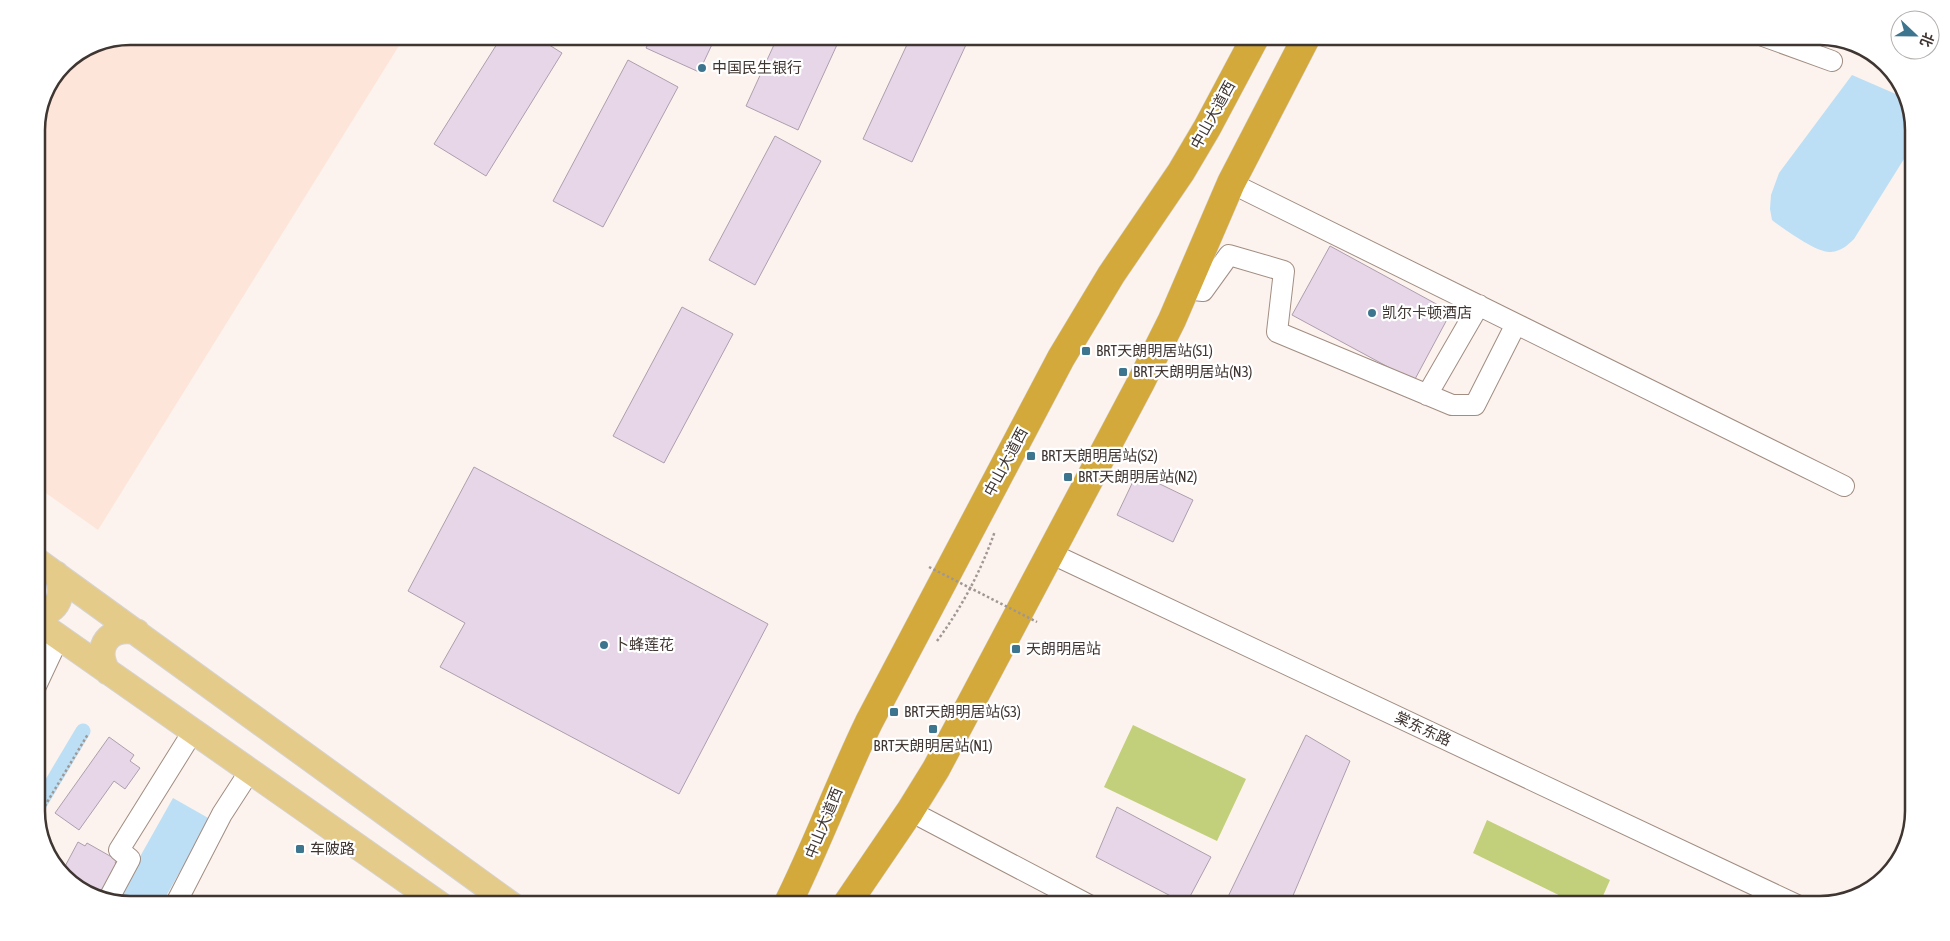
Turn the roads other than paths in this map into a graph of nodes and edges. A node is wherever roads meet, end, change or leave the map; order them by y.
1 (1251, 45) edge
2 (1302, 45) edge
3 (1787, 45) edge
4 (1832, 61) dead end
5 (1231, 183) junction
6 (1185, 289) junction
7 (1479, 305) junction
8 (1516, 324) junction
9 (1427, 395) junction
10 (1844, 486) dead end
11 (1050, 553) junction
12 (46, 567) edge
13 (45, 613) edge
14 (45, 627) edge
15 (137, 632) junction
16 (59, 637) junction
17 (45, 667) edge
18 (108, 672) junction
19 (187, 741) dead end
20 (244, 780) dead end
21 (910, 812) junction
22 (111, 894) edge
23 (793, 894) edge
24 (179, 896) edge
25 (428, 896) edge
26 (500, 896) edge
27 (853, 896) edge
28 (1072, 896) edge
29 (1778, 896) edge

1 - 23 highway, 中山大道西
2 - 5 highway
3 - 4 street
5 - 6 highway
5 - 7 street
6 - 9 street
6 - 11 highway
7 - 8 street
7 - 9 street
8 - 9 street
8 - 10 street
11 - 21 highway
11 - 29 street, 棠东东路
12 - 13 main road
12 - 15 main road
14 - 16 main road
15 - 18 main road
15 - 26 main road
16 - 17 street
16 - 18 main road
18 - 25 main road
19 - 22 street
20 - 24 street
21 - 27 highway
21 - 28 street

